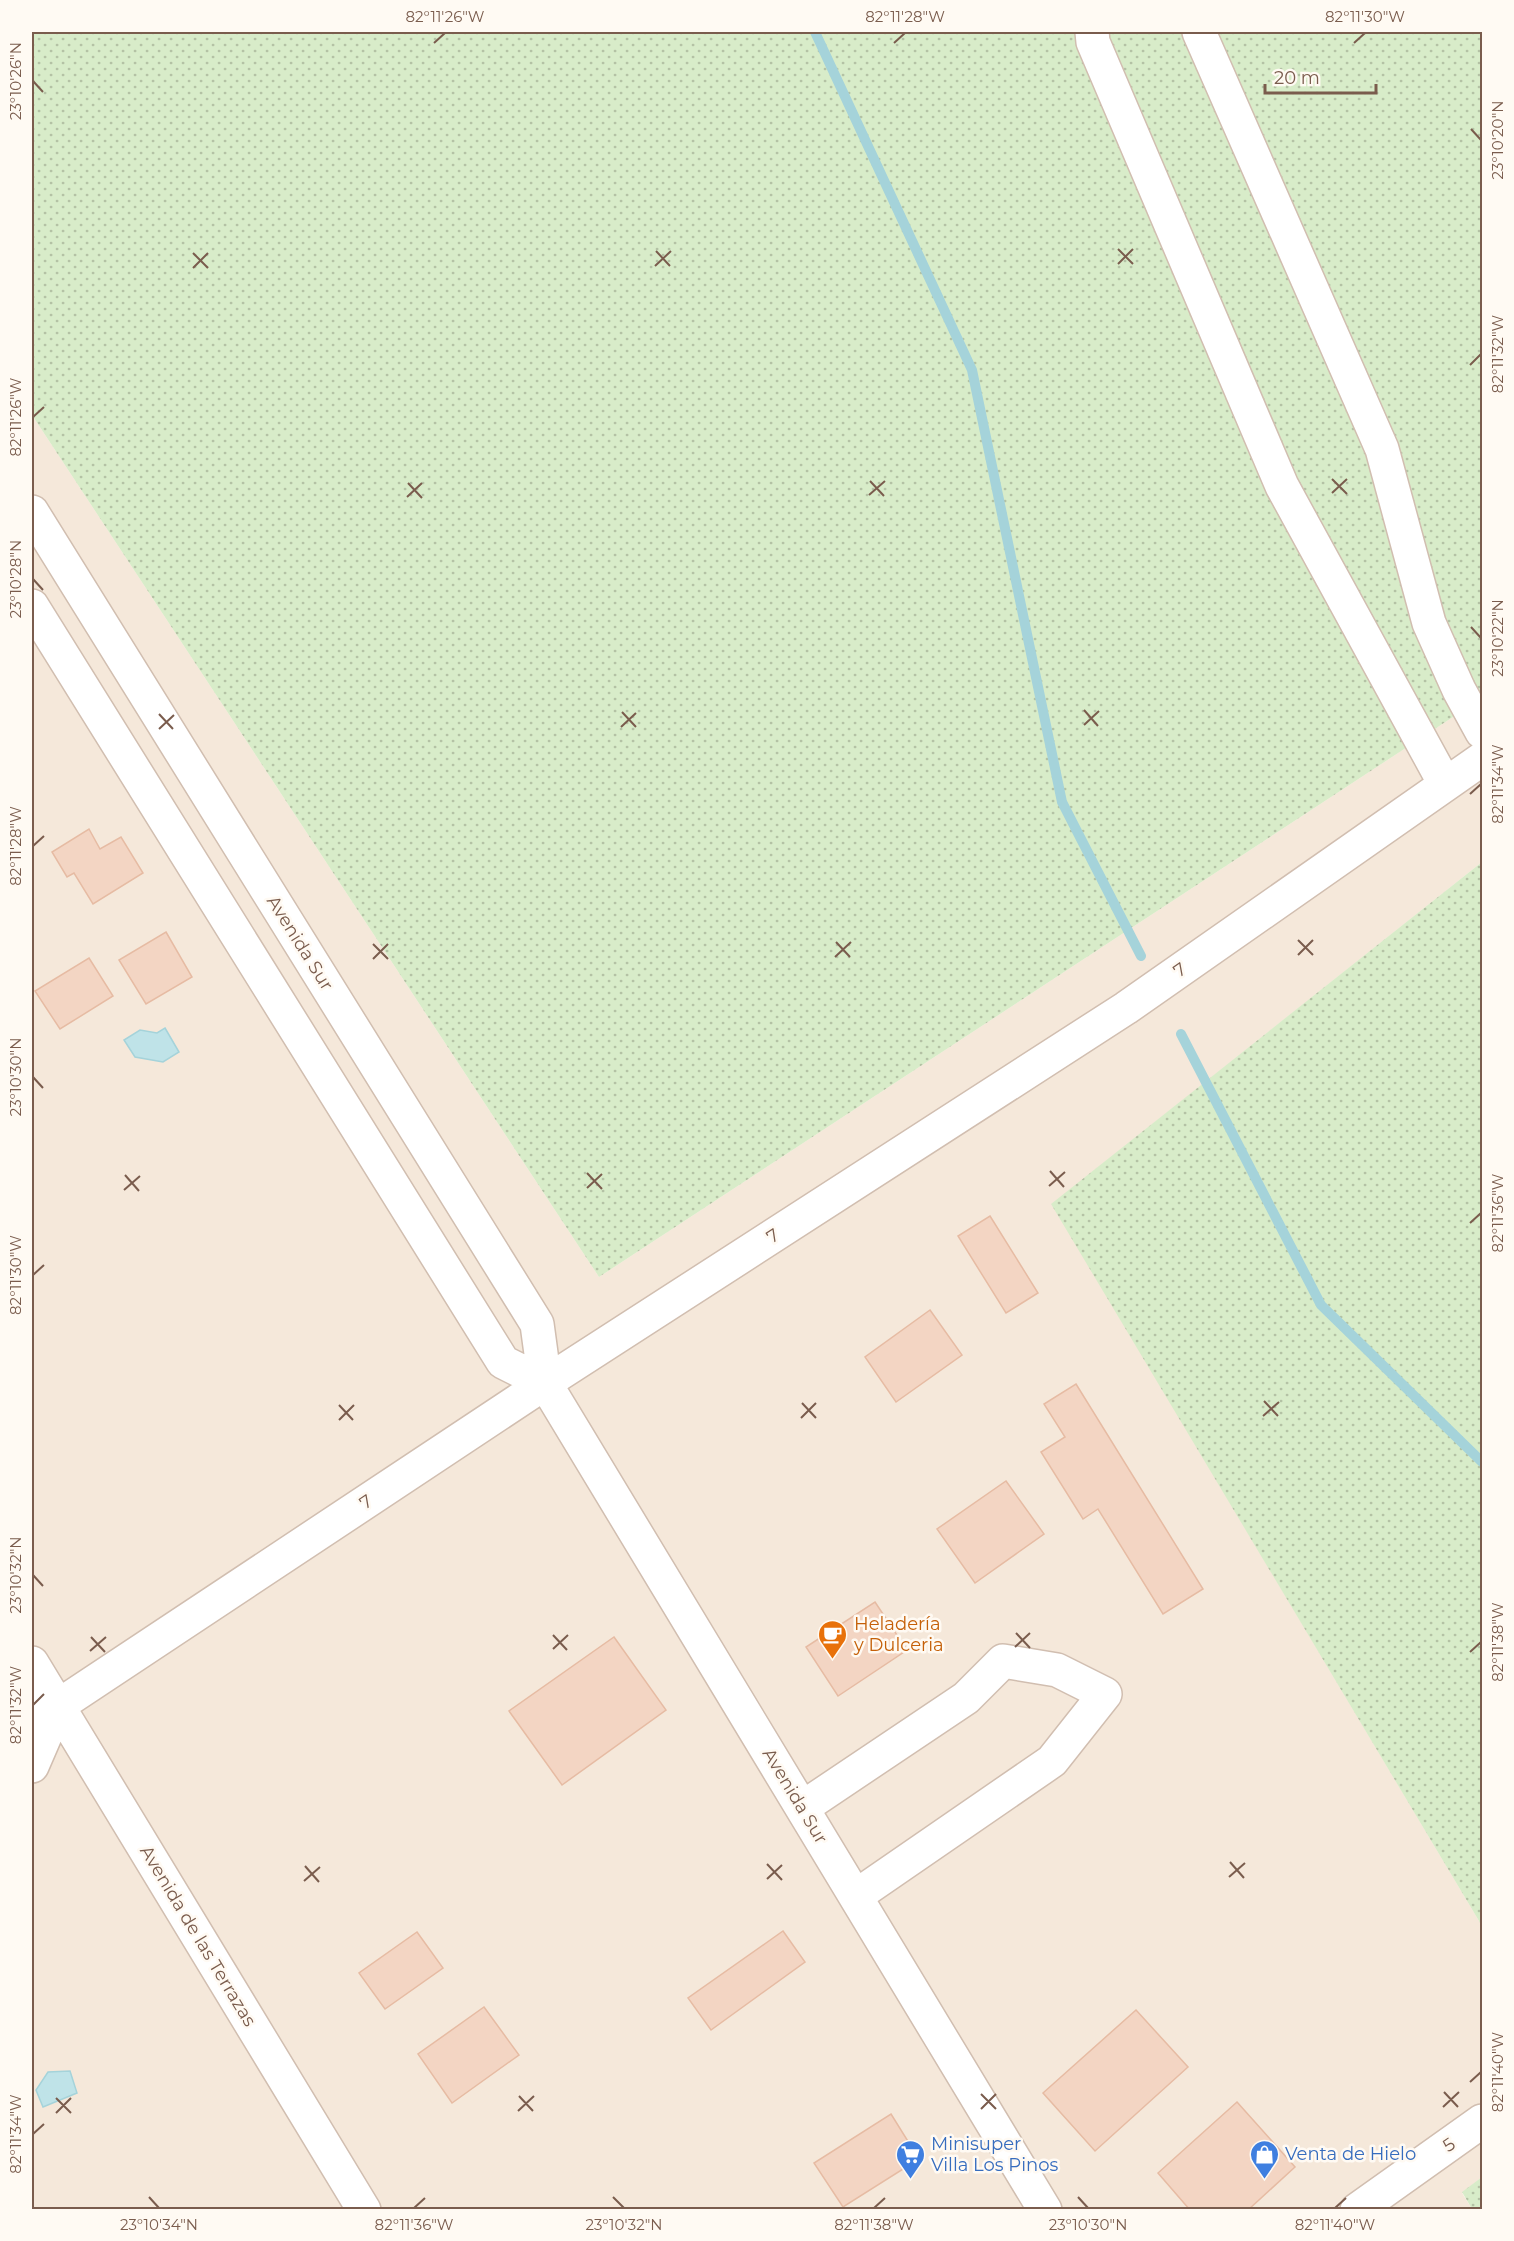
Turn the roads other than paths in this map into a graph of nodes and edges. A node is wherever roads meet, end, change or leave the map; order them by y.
1 (1092, 32) edge
2 (1199, 32) edge
3 (32, 512) edge
4 (32, 606) edge
5 (1482, 732) edge
6 (1482, 759) edge
7 (1445, 784) junction
8 (545, 1383) junction
9 (32, 1663) edge
10 (45, 1708) edge
11 (32, 1766) edge
12 (801, 1808) junction
13 (856, 1896) junction
14 (1482, 2121) edge
15 (364, 2210) edge
16 (1045, 2210) edge
17 (1357, 2210) edge

1 - 7 street
2 - 5 street
3 - 8 street, Avenida Sur
4 - 8 street
6 - 7 street, 7
7 - 8 street, 7
8 - 10 street, 7
8 - 12 street, Avenida Sur
9 - 10 street, Avenida de las Terrazas
10 - 11 street
10 - 15 street, Avenida de las Terrazas
12 - 13 street, Avenida Sur
12 - 13 street
13 - 16 street, Avenida Sur
14 - 17 street, 5

